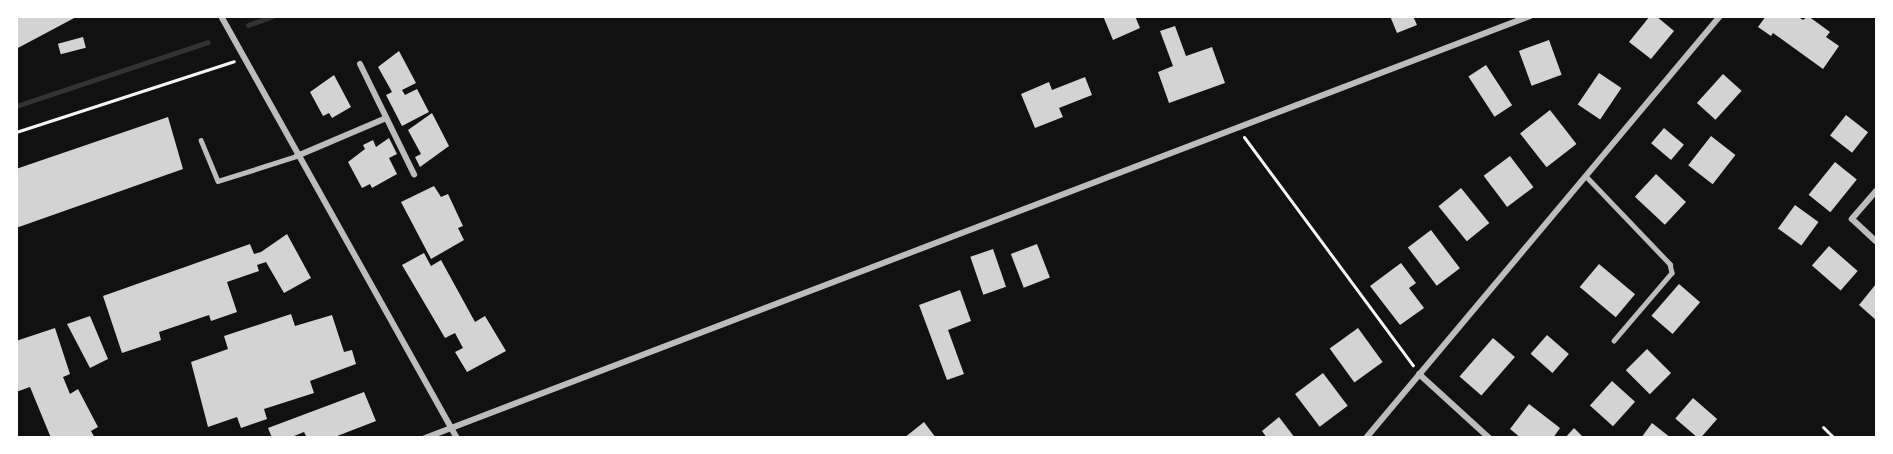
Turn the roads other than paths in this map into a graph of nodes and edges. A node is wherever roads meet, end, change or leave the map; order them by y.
1 (221, 16) edge
2 (1530, 16) edge
3 (1720, 16) edge
4 (360, 64) dead end
5 (386, 118) junction
6 (201, 141) dead end
7 (297, 156) junction
8 (414, 174) dead end
9 (1586, 176) junction
10 (1876, 191) edge
11 (1876, 241) edge
12 (1614, 341) dead end
13 (1419, 374) junction
14 (450, 428) junction
15 (425, 438) edge
16 (457, 438) edge
17 (1366, 438) edge
18 (1489, 438) edge

1 - 7 street
2 - 14 street
3 - 9 street
4 - 5 street
5 - 7 street
5 - 8 street
6 - 7 lane
7 - 14 street
9 - 12 lane
9 - 13 street
10 - 11 street
13 - 17 street
13 - 18 street
14 - 15 street
14 - 16 street

